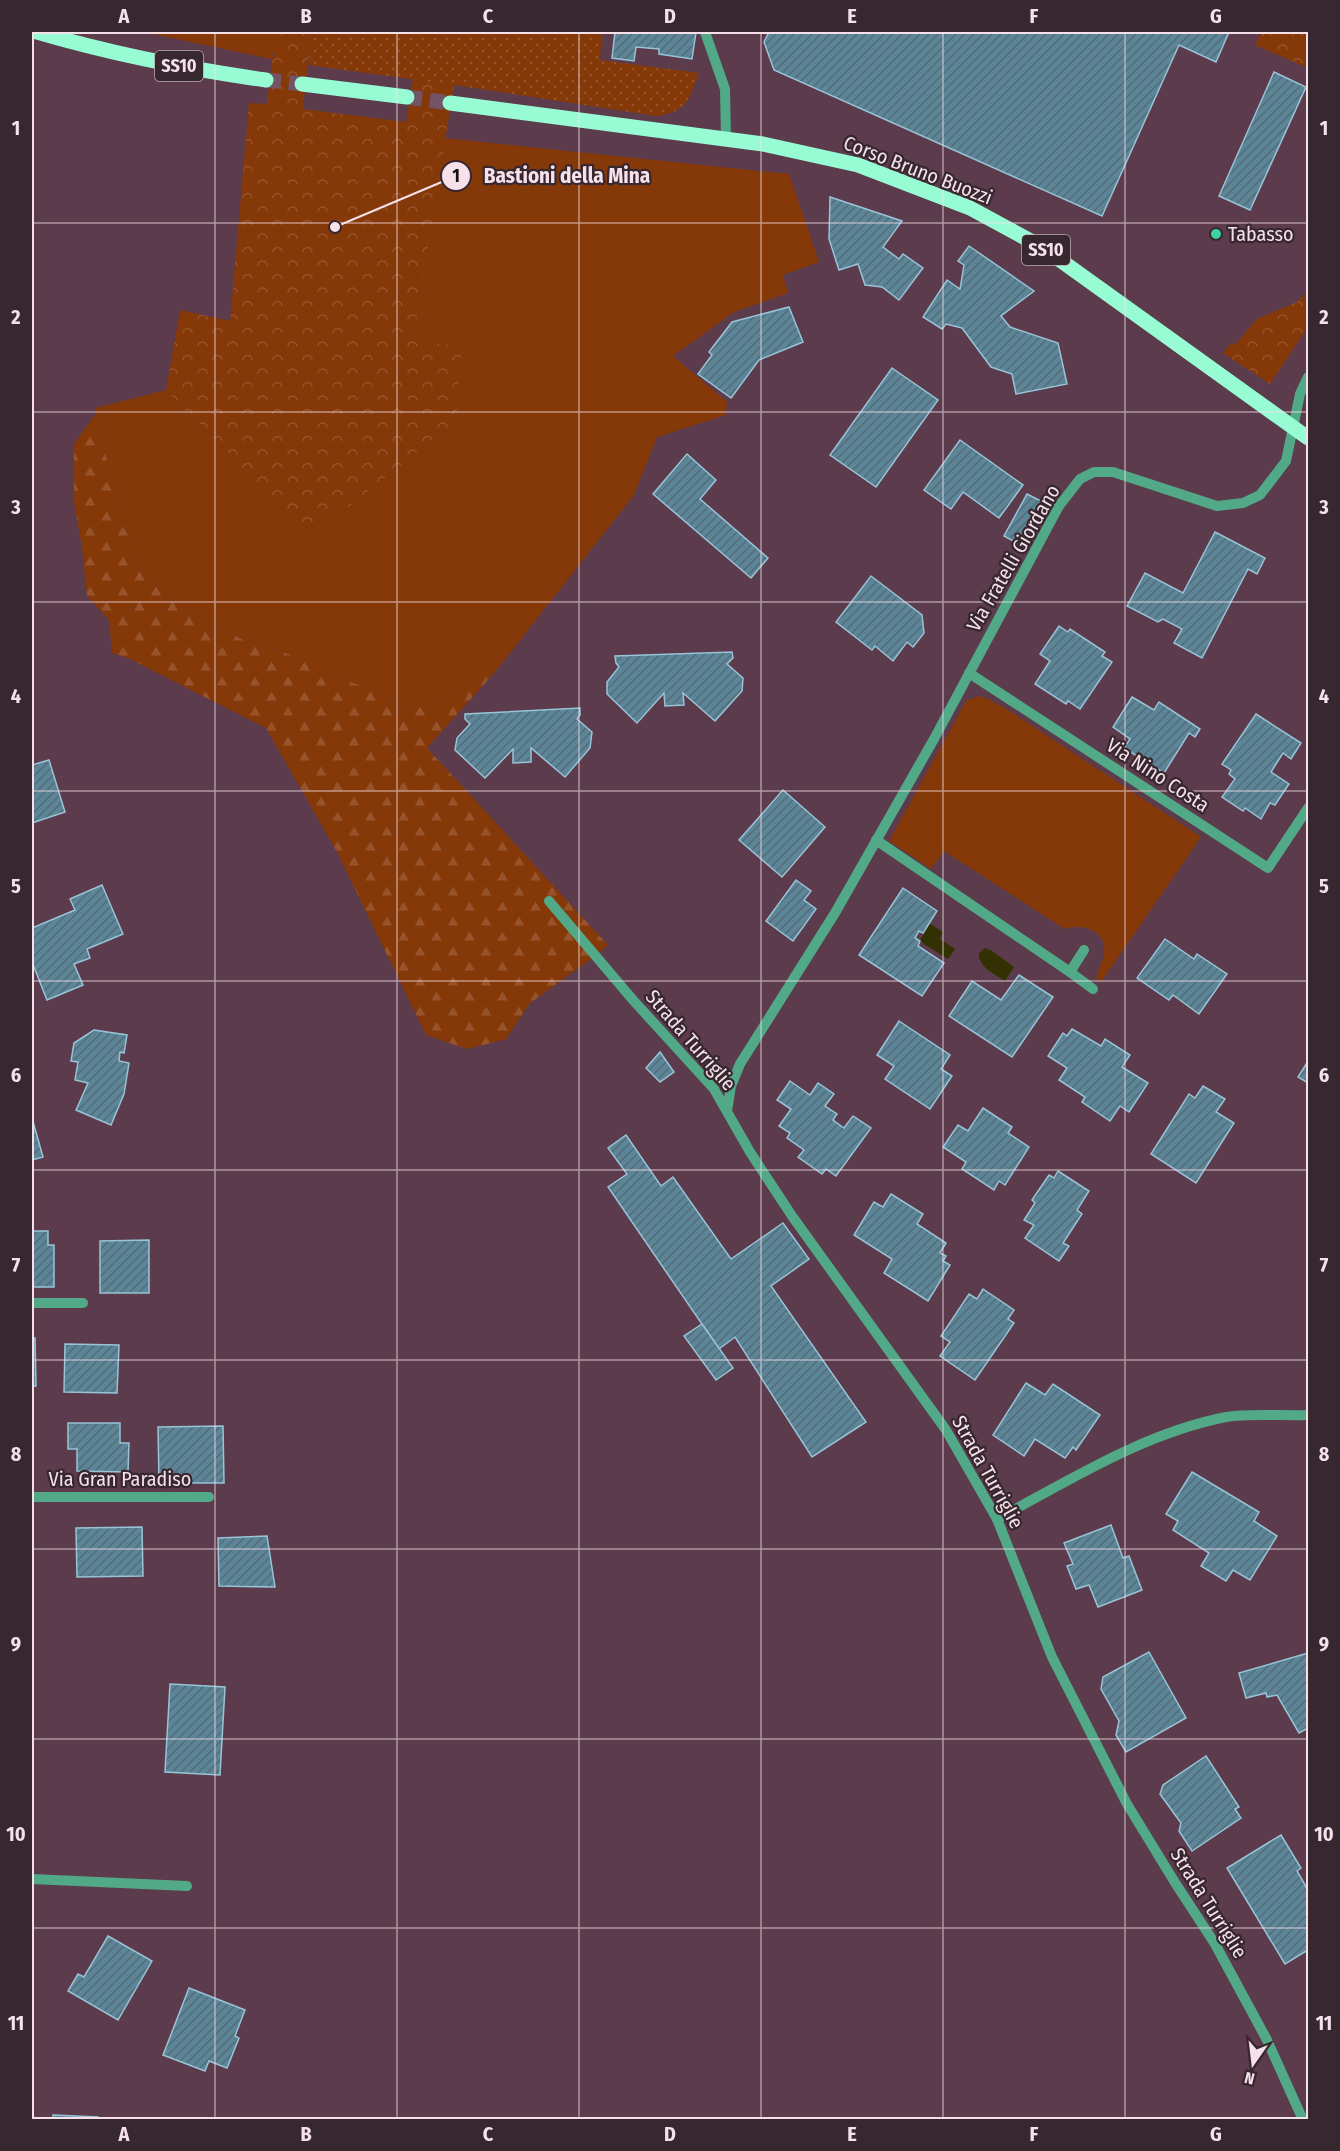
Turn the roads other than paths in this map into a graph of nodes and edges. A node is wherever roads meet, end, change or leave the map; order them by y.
1 (37, 32) edge
2 (705, 32) edge
3 (266, 80) tunnel mouth
4 (302, 84) tunnel mouth
5 (407, 97) tunnel mouth
6 (450, 103) tunnel mouth
7 (726, 138) junction
8 (1308, 377) edge
9 (1293, 428) junction
10 (1308, 438) edge
11 (969, 673) junction
12 (1308, 808) edge
13 (876, 840) junction
14 (549, 901) dead end
15 (1084, 950) dead end
16 (1070, 972) junction
17 (1093, 989) dead end
18 (727, 1111) junction
19 (32, 1303) edge
20 (82, 1303) dead end
21 (1308, 1415) edge
22 (32, 1497) edge
23 (209, 1497) dead end
24 (997, 1519) junction
25 (32, 1879) edge
26 (187, 1886) dead end
27 (1303, 2120) edge

1 - 3 main road, SS10
2 - 7 street
4 - 5 main road
6 - 7 main road, Corso Bruno Buozzi / SS10
7 - 9 main road, Corso Bruno Buozzi / SS10
8 - 9 street, Via Fratelli Giordano
9 - 10 main road, Corso Bruno Buozzi / SS10
9 - 11 street, Via Fratelli Giordano
11 - 12 street, Via Nino Costa
11 - 13 street, Via Fratelli Giordano
13 - 16 street
13 - 18 street, Via Fratelli Giordano
14 - 18 street, Strada Turriglie
15 - 16 street
16 - 17 street
18 - 24 street, Strada Turriglie
19 - 20 street
21 - 24 street
22 - 23 street, Via Gran Paradiso
24 - 27 street, Strada Turriglie
25 - 26 street

